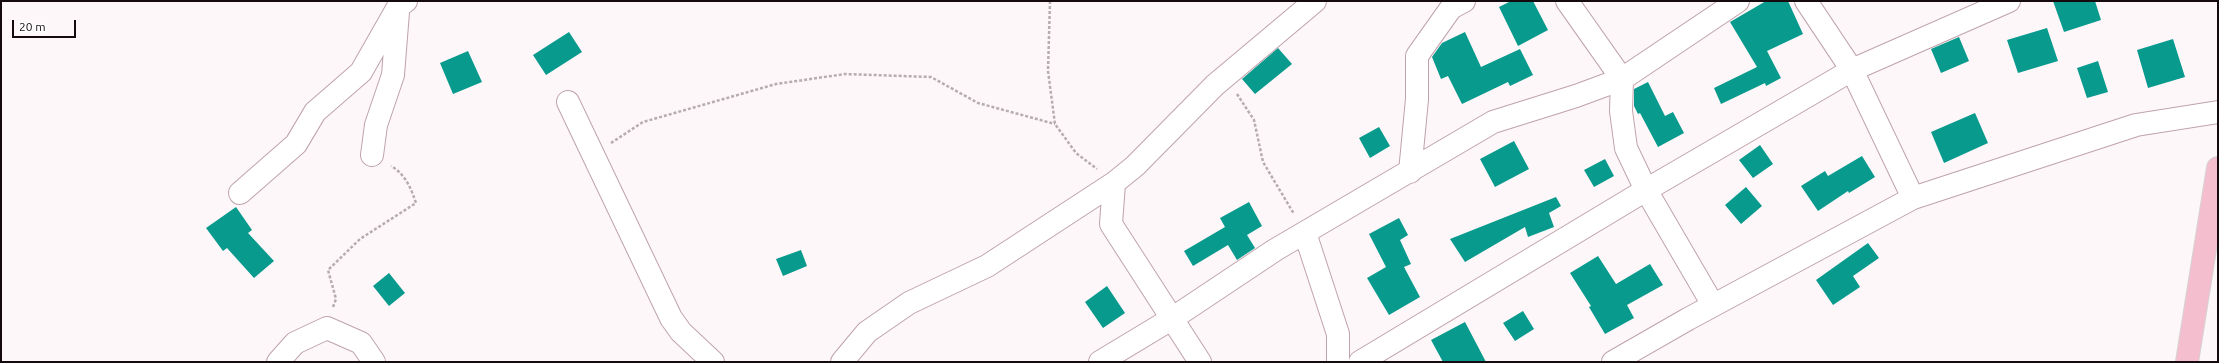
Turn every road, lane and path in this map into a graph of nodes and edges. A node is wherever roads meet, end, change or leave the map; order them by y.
1 (1050, 1) edge
2 (1315, 1) edge
3 (1464, 1) edge
4 (1567, 1) edge
5 (1738, 1) edge
6 (1806, 1) edge
7 (2009, 1) edge
8 (402, 4) edge
9 (1852, 70) junction
10 (1226, 76) junction
11 (1622, 78) junction
12 (568, 102) dead end
13 (2218, 112) edge
14 (1056, 124) junction
15 (594, 154) junction
16 (372, 155) joint
17 (2218, 168) edge
18 (1410, 172) junction
19 (1114, 183) junction
20 (1646, 190) junction
21 (240, 193) dead end
22 (1913, 198) junction
23 (1305, 233) junction
24 (2212, 236) edge
25 (1713, 305) junction
26 (1172, 318) junction
27 (327, 328) junction
28 (278, 362) edge
29 (374, 362) edge
30 (713, 362) edge
31 (842, 362) edge
32 (1100, 362) edge
33 (1200, 362) edge
34 (1338, 362) edge
35 (1360, 362) edge
36 (1613, 362) edge
37 (2187, 362) edge

1 - 14 path
2 - 10 street
3 - 18 street
4 - 11 street
5 - 11 street
6 - 9 street
7 - 9 street
8 - 16 street
8 - 21 street
9 - 20 street
9 - 22 street
10 - 19 street
10 - 23 path
11 - 18 street
11 - 20 street
12 - 15 street
13 - 22 street
14 - 15 path
14 - 19 path
15 - 30 street
16 - 27 path
17 - 24 main road
18 - 23 street
19 - 26 street
19 - 31 street
20 - 25 street
20 - 35 street
22 - 25 street
23 - 26 street
23 - 34 street
24 - 37 main road
25 - 36 street
26 - 32 street
26 - 33 street
27 - 28 street
27 - 29 street

